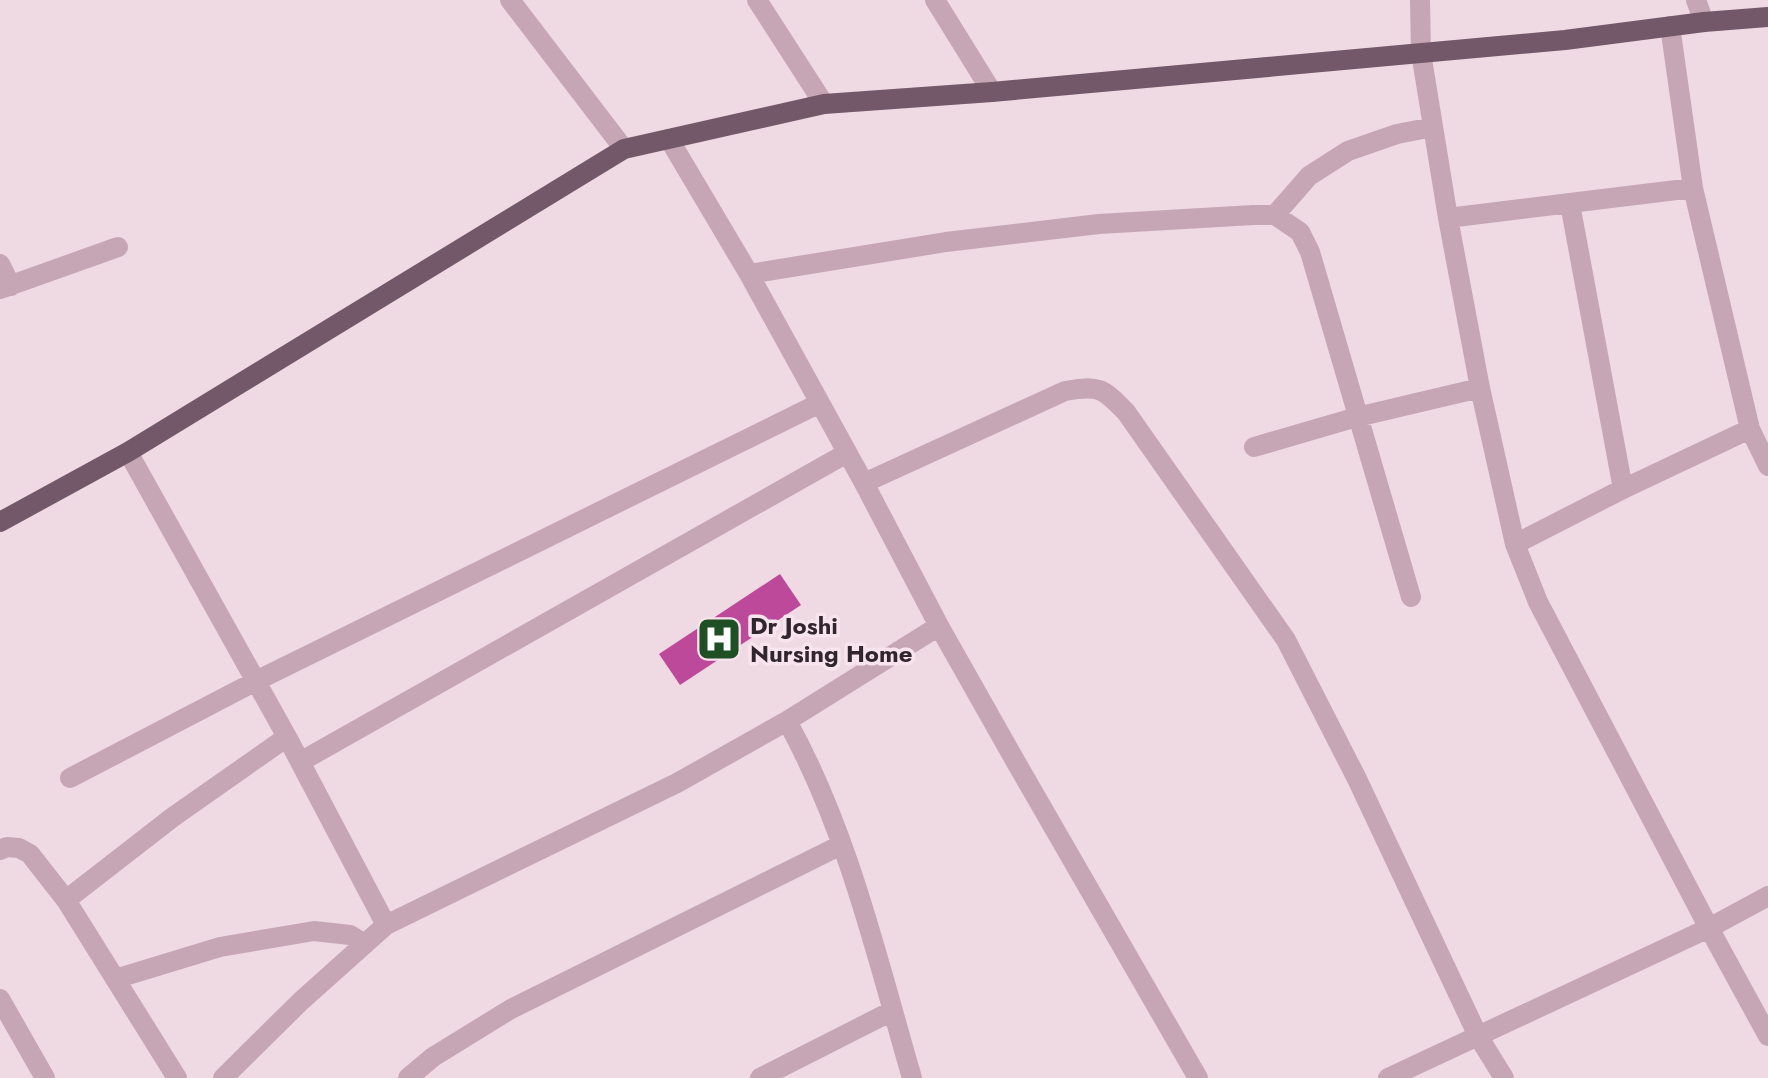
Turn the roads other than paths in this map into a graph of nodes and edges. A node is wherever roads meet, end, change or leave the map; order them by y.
1 (510, 0) edge
2 (757, 0) edge
3 (935, 0) edge
4 (1420, 0) edge
5 (1696, 0) edge
6 (1768, 17) edge
7 (1704, 22) junction
8 (1670, 26) junction
9 (1421, 53) junction
10 (992, 92) junction
11 (824, 104) junction
12 (1433, 127) junction
13 (669, 139) junction
14 (624, 149) junction
15 (1693, 188) junction
16 (1570, 204) junction
17 (1275, 215) junction
18 (1448, 218) junction
19 (118, 247) dead end
20 (0, 264) edge
21 (749, 274) junction
22 (5, 287) edge
23 (1480, 388) junction
24 (820, 403) junction
25 (1357, 417) junction
26 (1750, 429) junction
27 (1254, 447) dead end
28 (128, 452) junction
29 (847, 453) junction
30 (1768, 466) edge
31 (864, 483) junction
32 (1623, 489) junction
33 (0, 522) edge
34 (1515, 544) junction
35 (1411, 597) dead end
36 (939, 626) junction
37 (256, 681) junction
38 (787, 721) junction
39 (287, 737) junction
40 (300, 762) junction
41 (70, 778) dead end
42 (841, 845) junction
43 (0, 850) edge
44 (1768, 896) edge
45 (66, 900) junction
46 (386, 925) junction
47 (1709, 928) junction
48 (365, 944) junction
49 (115, 979) junction
50 (0, 999) edge
51 (892, 1011) junction
52 (1478, 1036) junction
53 (1768, 1036) edge
54 (45, 1078) edge
55 (177, 1078) edge
56 (223, 1078) edge
57 (408, 1078) edge
58 (760, 1078) edge
59 (912, 1078) edge
60 (1198, 1078) edge
61 (1388, 1078) edge
62 (1504, 1078) edge

1 - 14 street
2 - 11 street
3 - 10 street
4 - 9 street
5 - 7 street
6 - 7 main road
7 - 8 main road
8 - 9 main road
8 - 15 street
9 - 10 main road
9 - 12 street
10 - 11 main road
11 - 13 main road
12 - 17 street
12 - 18 street
13 - 14 main road
13 - 21 street
14 - 28 main road
15 - 16 street
15 - 26 street
16 - 18 street
16 - 32 street
17 - 21 street
17 - 25 street
18 - 23 street
19 - 22 street
20 - 22 street
21 - 24 street
23 - 25 street
23 - 34 street
24 - 29 street
24 - 37 street
25 - 27 street
25 - 35 street
26 - 30 street
26 - 32 street
28 - 33 main road
28 - 37 street
29 - 31 street
29 - 40 street
31 - 36 street
31 - 52 street
32 - 34 street
34 - 47 street
36 - 38 street
36 - 60 street
37 - 39 street
37 - 41 street
38 - 42 street
38 - 46 street
39 - 40 street
39 - 45 street
40 - 46 street
42 - 51 street
42 - 57 street
43 - 45 street
44 - 47 street
45 - 49 street
46 - 48 street
47 - 52 street
47 - 53 street
48 - 49 street
48 - 56 street
49 - 55 street
50 - 54 street
51 - 58 street
51 - 59 street
52 - 61 street
52 - 62 street

